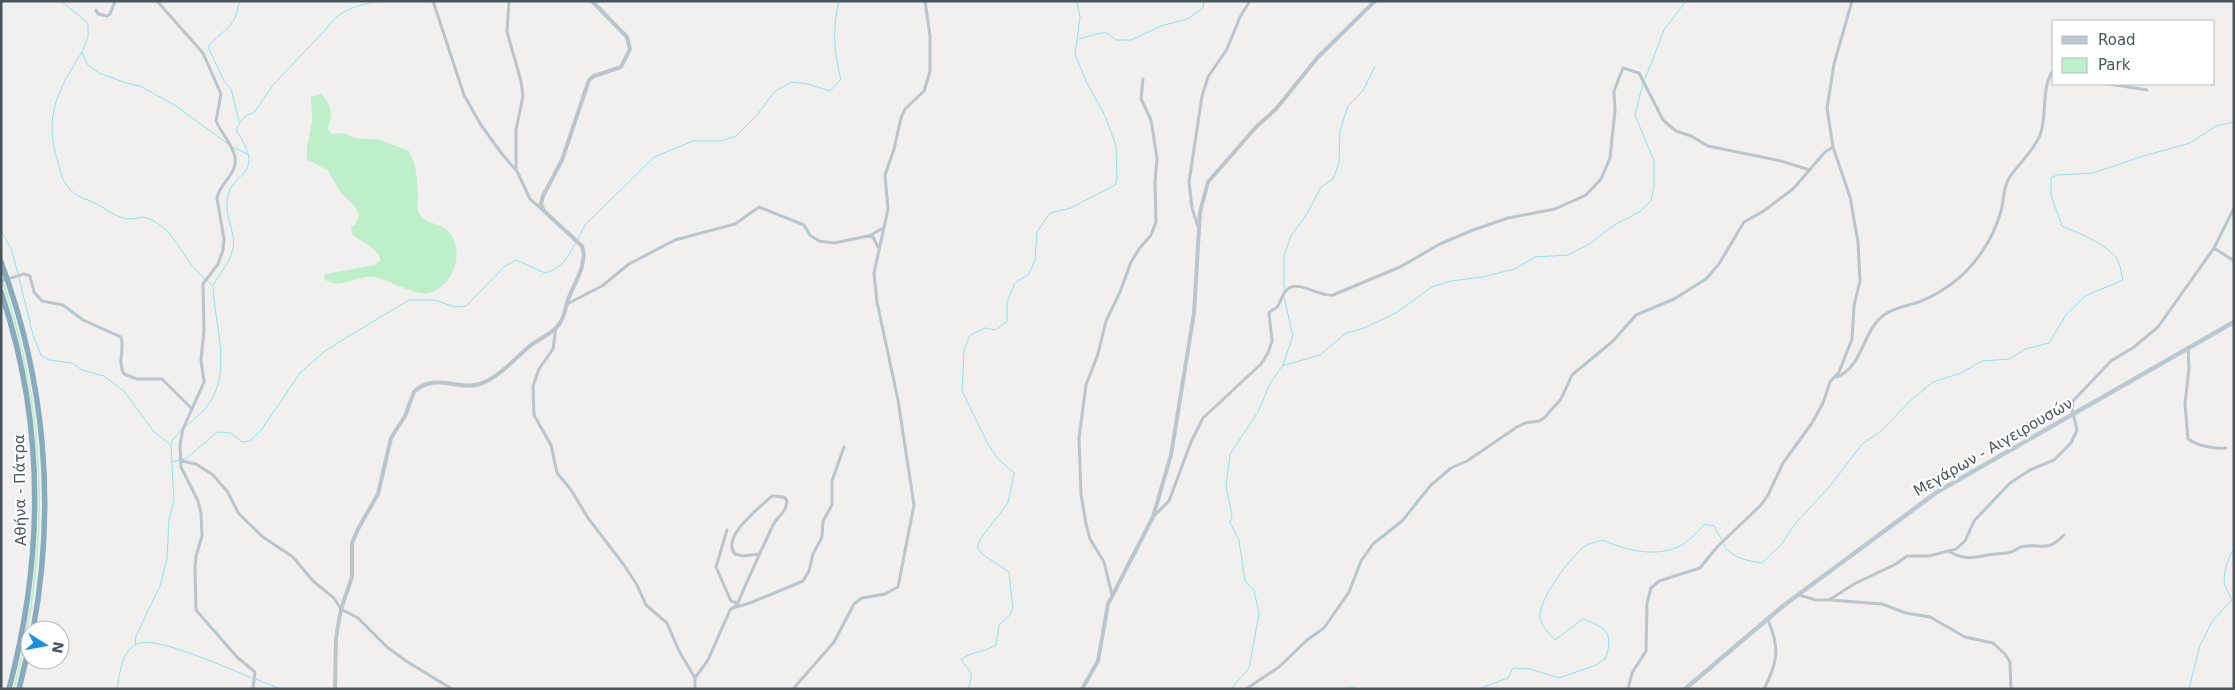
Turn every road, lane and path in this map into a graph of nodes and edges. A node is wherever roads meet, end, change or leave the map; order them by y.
1 (115, 1) edge
2 (157, 1) edge
3 (433, 1) edge
4 (509, 1) edge
5 (592, 1) edge
6 (925, 1) edge
7 (1250, 1) edge
8 (1375, 1) edge
9 (1852, 1) edge
10 (96, 10) dead end
11 (2052, 73) edge
12 (1143, 80) dead end
13 (2116, 85) edge
14 (2147, 90) dead end
15 (1833, 147) junction
16 (516, 170) junction
17 (1810, 170) junction
18 (2234, 208) edge
19 (544, 211) junction
20 (1198, 227) junction
21 (883, 228) junction
22 (868, 236) junction
23 (879, 247) junction
24 (2214, 248) junction
25 (2234, 261) edge
26 (1, 262) edge
27 (1, 281) edge
28 (1, 292) edge
29 (567, 304) junction
30 (2234, 322) edge
31 (556, 328) junction
32 (2188, 349) junction
33 (1836, 377) junction
34 (192, 409) junction
35 (2073, 414) junction
36 (844, 447) dead end
37 (2226, 448) dead end
38 (182, 461) junction
39 (1153, 518) junction
40 (727, 530) dead end
41 (2064, 535) dead end
42 (1950, 552) junction
43 (760, 554) junction
44 (1798, 595) junction
45 (1112, 596) junction
46 (1831, 600) junction
47 (736, 605) junction
48 (341, 609) junction
49 (1767, 619) junction
50 (34, 620) edge
51 (24, 670) edge
52 (695, 678) junction
53 (9, 689) edge
54 (19, 689) edge
55 (253, 689) edge
56 (335, 689) edge
57 (452, 689) edge
58 (695, 689) edge
59 (792, 689) edge
60 (1082, 689) edge
61 (1246, 689) edge
62 (1628, 689) edge
63 (1685, 689) edge
64 (1764, 689) edge
65 (2011, 689) edge

1 - 10 street
2 - 34 street
3 - 16 street
4 - 16 street
5 - 19 street
6 - 21 street
7 - 20 street
8 - 20 street
9 - 15 street
11 - 33 street
12 - 45 street
13 - 14 street
15 - 17 street
15 - 33 street
16 - 19 street
17 - 39 street
17 - 61 street
18 - 24 street
19 - 29 street
20 - 39 street
21 - 22 street
21 - 23 street
22 - 23 street
22 - 29 street
23 - 59 street
24 - 25 street
24 - 35 street
26 - 50 highway, Αθήνα - Πάτρα
27 - 34 street
28 - 53 highway, Αθήνα - Πάτρα
29 - 31 street
30 - 32 main road, Μεγάρων - Αιγειρουσών
31 - 48 street
31 - 52 street
32 - 35 main road, Μεγάρων - Αιγειρουσών
32 - 37 street
33 - 62 street
34 - 38 street
35 - 42 street
35 - 44 main road, Μεγάρων - Αιγειρουσών
36 - 47 street
38 - 48 street
38 - 55 street
39 - 45 street
40 - 47 street
41 - 42 street
42 - 46 street
43 - 43 street
43 - 47 street
44 - 46 street
44 - 49 main road, Μεγάρων - Αιγειρουσών
45 - 60 street
46 - 65 street
47 - 52 street
48 - 56 street
48 - 57 street
49 - 63 main road, Μεγάρων - Αιγειρουσών
49 - 64 street
51 - 54 highway
52 - 58 street

